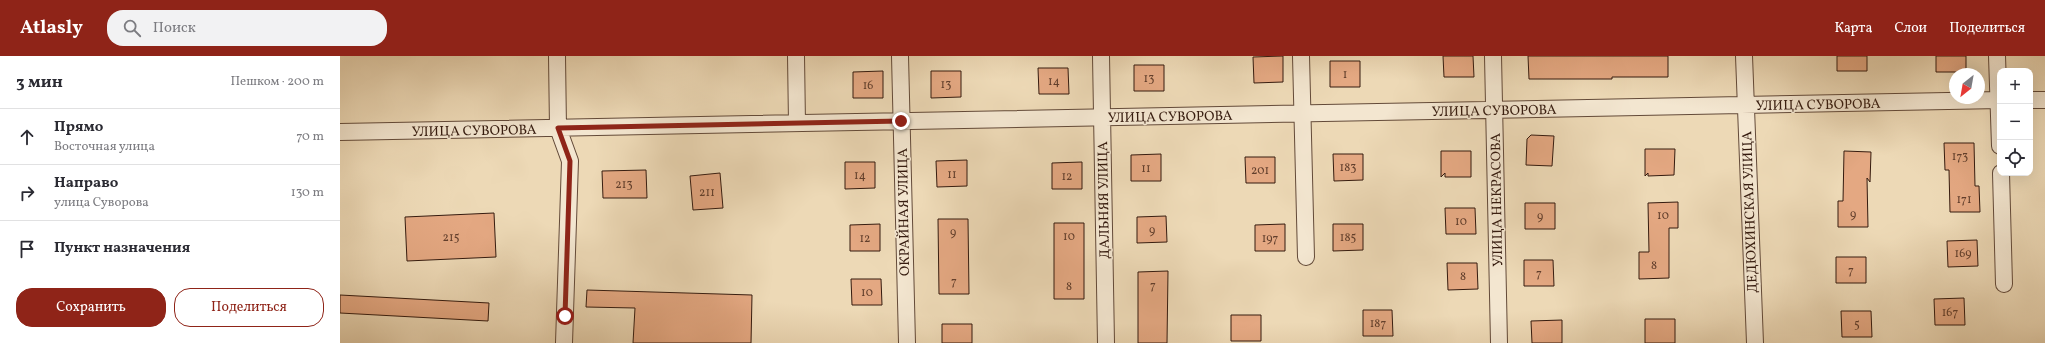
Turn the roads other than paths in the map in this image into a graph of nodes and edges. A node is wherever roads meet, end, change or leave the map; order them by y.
1 (557, 56) edge
2 (796, 56) edge
3 (900, 56) edge
4 (1101, 56) edge
5 (1301, 56) edge
6 (1493, 56) edge
7 (1744, 56) edge
8 (1997, 56) edge
9 (1998, 68) edge
10 (1997, 100) edge
11 (2033, 100) edge
12 (2045, 100) edge
13 (1999, 104) edge
14 (1745, 105) junction
15 (1494, 110) junction
16 (1303, 114) junction
17 (1102, 117) junction
18 (901, 121) junction
19 (797, 123) junction
20 (558, 128) junction
21 (340, 132) edge
22 (2000, 140) edge
23 (2001, 176) edge
24 (1306, 257) dead end
25 (2004, 284) dead end
26 (564, 343) edge
27 (906, 343) edge
28 (1106, 343) edge
29 (1499, 343) edge
30 (1755, 343) edge

1 - 20 street
2 - 19 street
3 - 18 street, ОКРАЙНАЯ УЛИЦА
4 - 17 street, ДАЛЬНЯЯ УЛИЦА
5 - 16 street
6 - 15 street, УЛИЦА НЕКРАСОВА
7 - 14 street, ДЕДЮХИНСКАЯ УЛИЦА
8 - 9 street
10 - 14 street, УЛИЦА СУВОРОВА
11 - 12 street
13 - 22 street
14 - 15 street, УЛИЦА СУВОРОВА
14 - 30 street, ДЕДЮХИНСКАЯ УЛИЦА
15 - 16 street, УЛИЦА СУВОРОВА
15 - 29 street, УЛИЦА НЕКРАСОВА
16 - 17 street, УЛИЦА СУВОРОВА
16 - 24 street
17 - 18 street, УЛИЦА СУВОРОВА
17 - 28 street, ДАЛЬНЯЯ УЛИЦА
18 - 19 street, УЛИЦА СУВОРОВА
18 - 27 street, ОКРАЙНАЯ УЛИЦА
19 - 20 street, УЛИЦА СУВОРОВА
20 - 21 street, УЛИЦА СУВОРОВА
20 - 26 street
23 - 25 street

